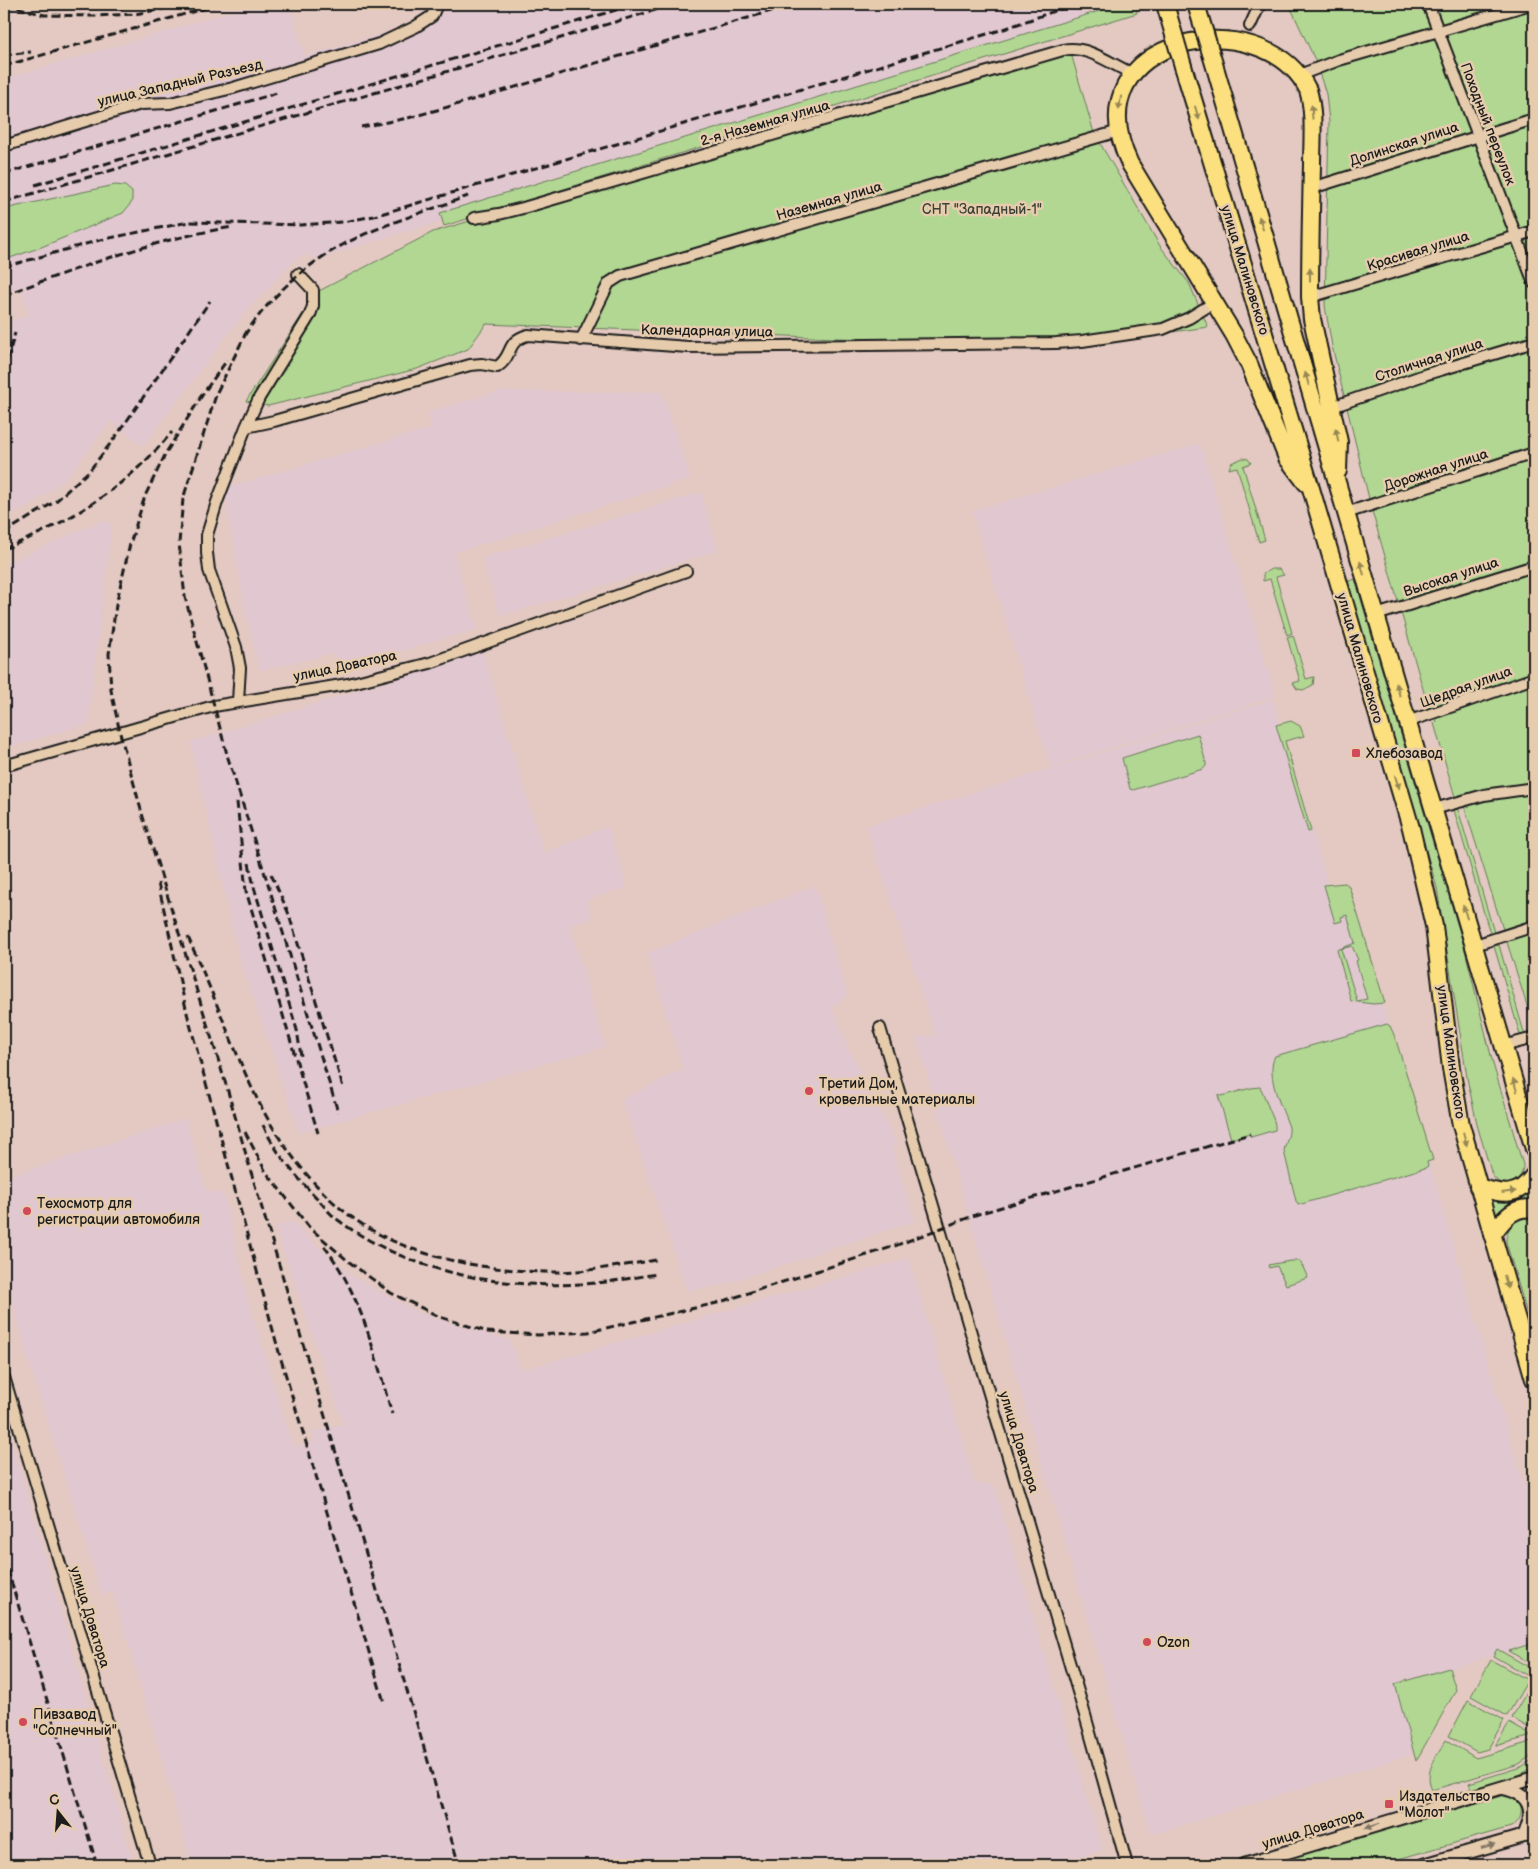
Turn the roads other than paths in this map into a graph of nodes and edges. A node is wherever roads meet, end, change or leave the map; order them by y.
1 (437, 4) edge
2 (1165, 4) edge
3 (1196, 4) edge
4 (1260, 4) edge
5 (1428, 4) edge
6 (1531, 4) edge
7 (1214, 21) dead end
8 (1254, 29) joint
9 (1438, 31) junction
10 (1129, 72) junction
11 (1302, 74) junction
12 (1534, 119) edge
13 (1119, 131) junction
14 (1477, 136) junction
15 (4, 146) edge
16 (1312, 188) junction
17 (474, 218) dead end
18 (1534, 231) edge
19 (1517, 236) junction
20 (298, 274) dead end
21 (1534, 283) edge
22 (1310, 297) junction
23 (1215, 302) junction
24 (580, 340) junction
25 (1534, 342) edge
26 (1332, 407) junction
27 (246, 427) junction
28 (1534, 453) edge
29 (1337, 483) junction
30 (1312, 492) junction
31 (1346, 513) junction
32 (1534, 566) edge
33 (686, 571) dead end
34 (1376, 615) junction
35 (1534, 678) edge
36 (238, 701) junction
37 (1407, 722) junction
38 (4, 766) edge
39 (1534, 788) edge
40 (1434, 809) junction
41 (1534, 926) edge
42 (1475, 945) junction
43 (880, 1028) dead end
44 (1534, 1038) edge
45 (1503, 1046) junction
46 (1534, 1149) edge
47 (1534, 1175) edge
48 (1478, 1187) junction
49 (1534, 1209) edge
50 (1492, 1235) junction
51 (4, 1377) edge
52 (1534, 1379) edge
53 (1534, 1778) edge
54 (1503, 1788) junction
55 (1529, 1835) edge
56 (1270, 1860) edge
57 (150, 1865) edge
58 (1127, 1865) edge
59 (1244, 1865) edge
60 (1424, 1865) edge

1 - 15 street, улица Западный Разъезд
2 -> 30 highway, улица Малиновского, bridge
29 -> 3 highway, улица Малиновского, bridge
4 - 8 street
5 - 9 street, Походный переулок
6 - 9 street
7 - 10 highway
8 - 11 highway
9 - 11 street
9 - 14 street, Походный переулок
10 -> 13 highway
10 - 17 street, 2-я Наземная улица
16 -> 11 highway
12 - 14 street, Долинская улица
13 - 23 highway
13 - 24 street, Наземная улица
14 - 16 street, Долинская улица
14 - 19 street, Походный переулок
22 -> 16 highway
18 - 19 street, Красивая улица
19 - 21 street, Походный переулок
19 - 22 street, Красивая улица
20 - 27 street
22 - 26 highway
23 - 24 street, Календарная улица
23 - 30 highway
24 - 27 street, Календарная улица
25 - 26 street, Столичная улица
29 -> 26 highway
27 - 36 street
28 - 31 street, Дорожная улица
29 - 31 highway, улица Малиновского
30 -> 48 highway, улица Малиновского
34 -> 31 highway, улица Малиновского
32 - 34 street, Высокая улица
33 - 36 street, улица Доватора
37 -> 34 highway, улица Малиновского
35 - 37 street, Щедрая улица
36 - 38 street, улица Доватора
37 - 40 highway, улица Малиновского
39 - 40 street
42 -> 40 highway, улица Малиновского
41 - 42 street
42 - 45 highway, улица Малиновского
43 - 58 street, улица Доватора
44 - 45 street
46 -> 45 highway, улица Малиновского
48 -> 47 highway
48 - 50 highway, улица Малиновского
49 - 50 highway
50 -> 52 highway, улица Малиновского
51 - 57 street, улица Доватора
53 - 54 street, улица Доватора
54 - 55 street
54 -> 56 street, улица Доватора
60 -> 55 street
56 - 59 street, улица Доватора

